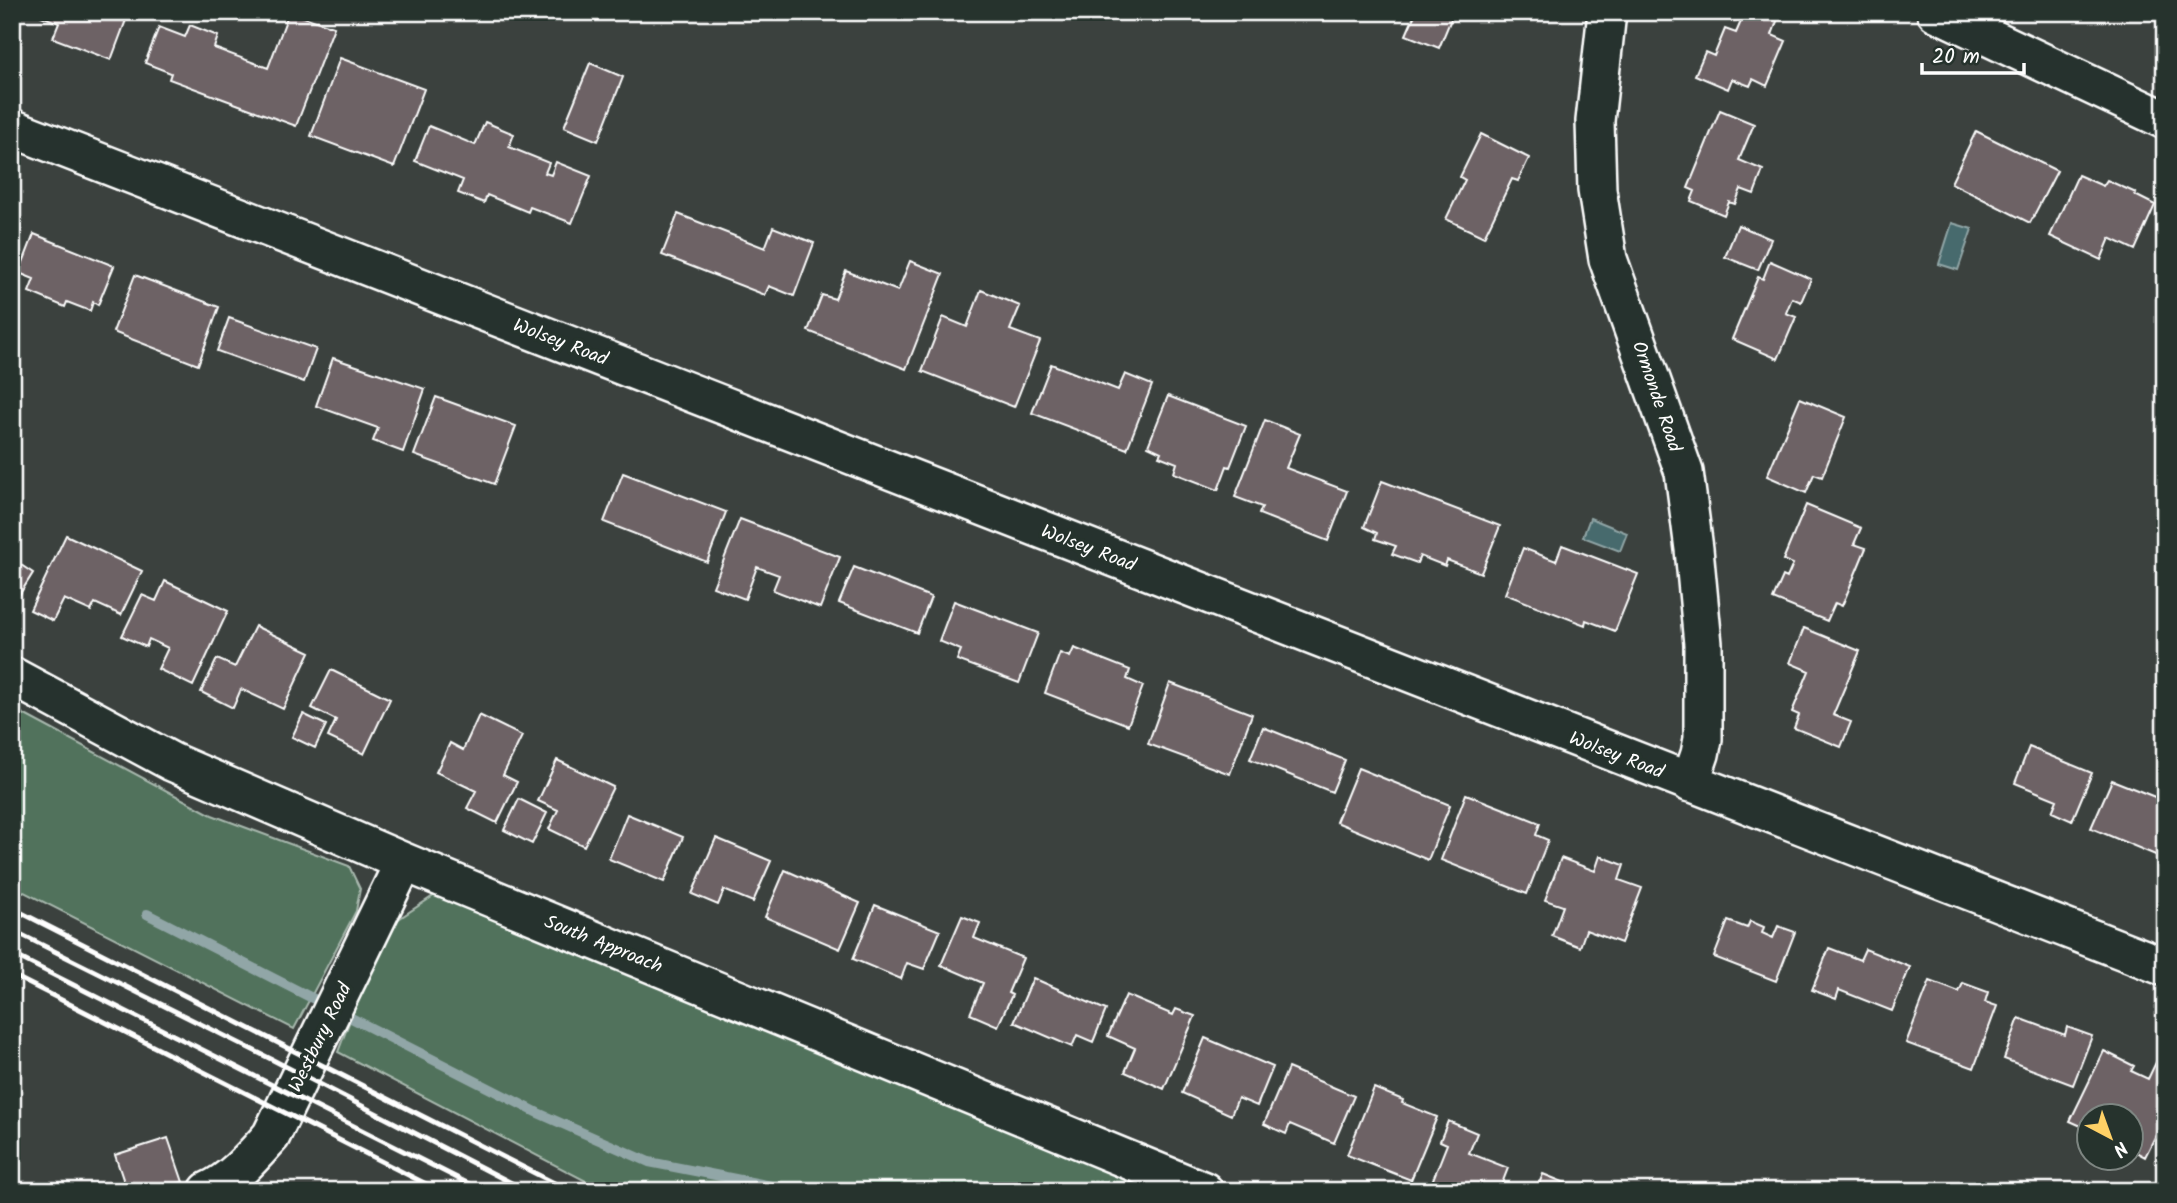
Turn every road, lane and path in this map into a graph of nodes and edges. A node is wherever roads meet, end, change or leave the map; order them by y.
1 (1607, 12) edge
2 (1936, 12) edge
3 (2165, 120) edge
4 (12, 128) edge
5 (12, 676) edge
6 (1689, 783) junction
7 (404, 862) junction
8 (2165, 967) edge
9 (208, 1191) edge
10 (1204, 1191) edge

1 - 6 street, Ormonde Road
2 - 3 street
4 - 6 street, Wolsey Road
5 - 7 street, South Approach
6 - 8 street, Wolsey Road
7 - 9 street, Westbury Road
7 - 10 street, South Approach

